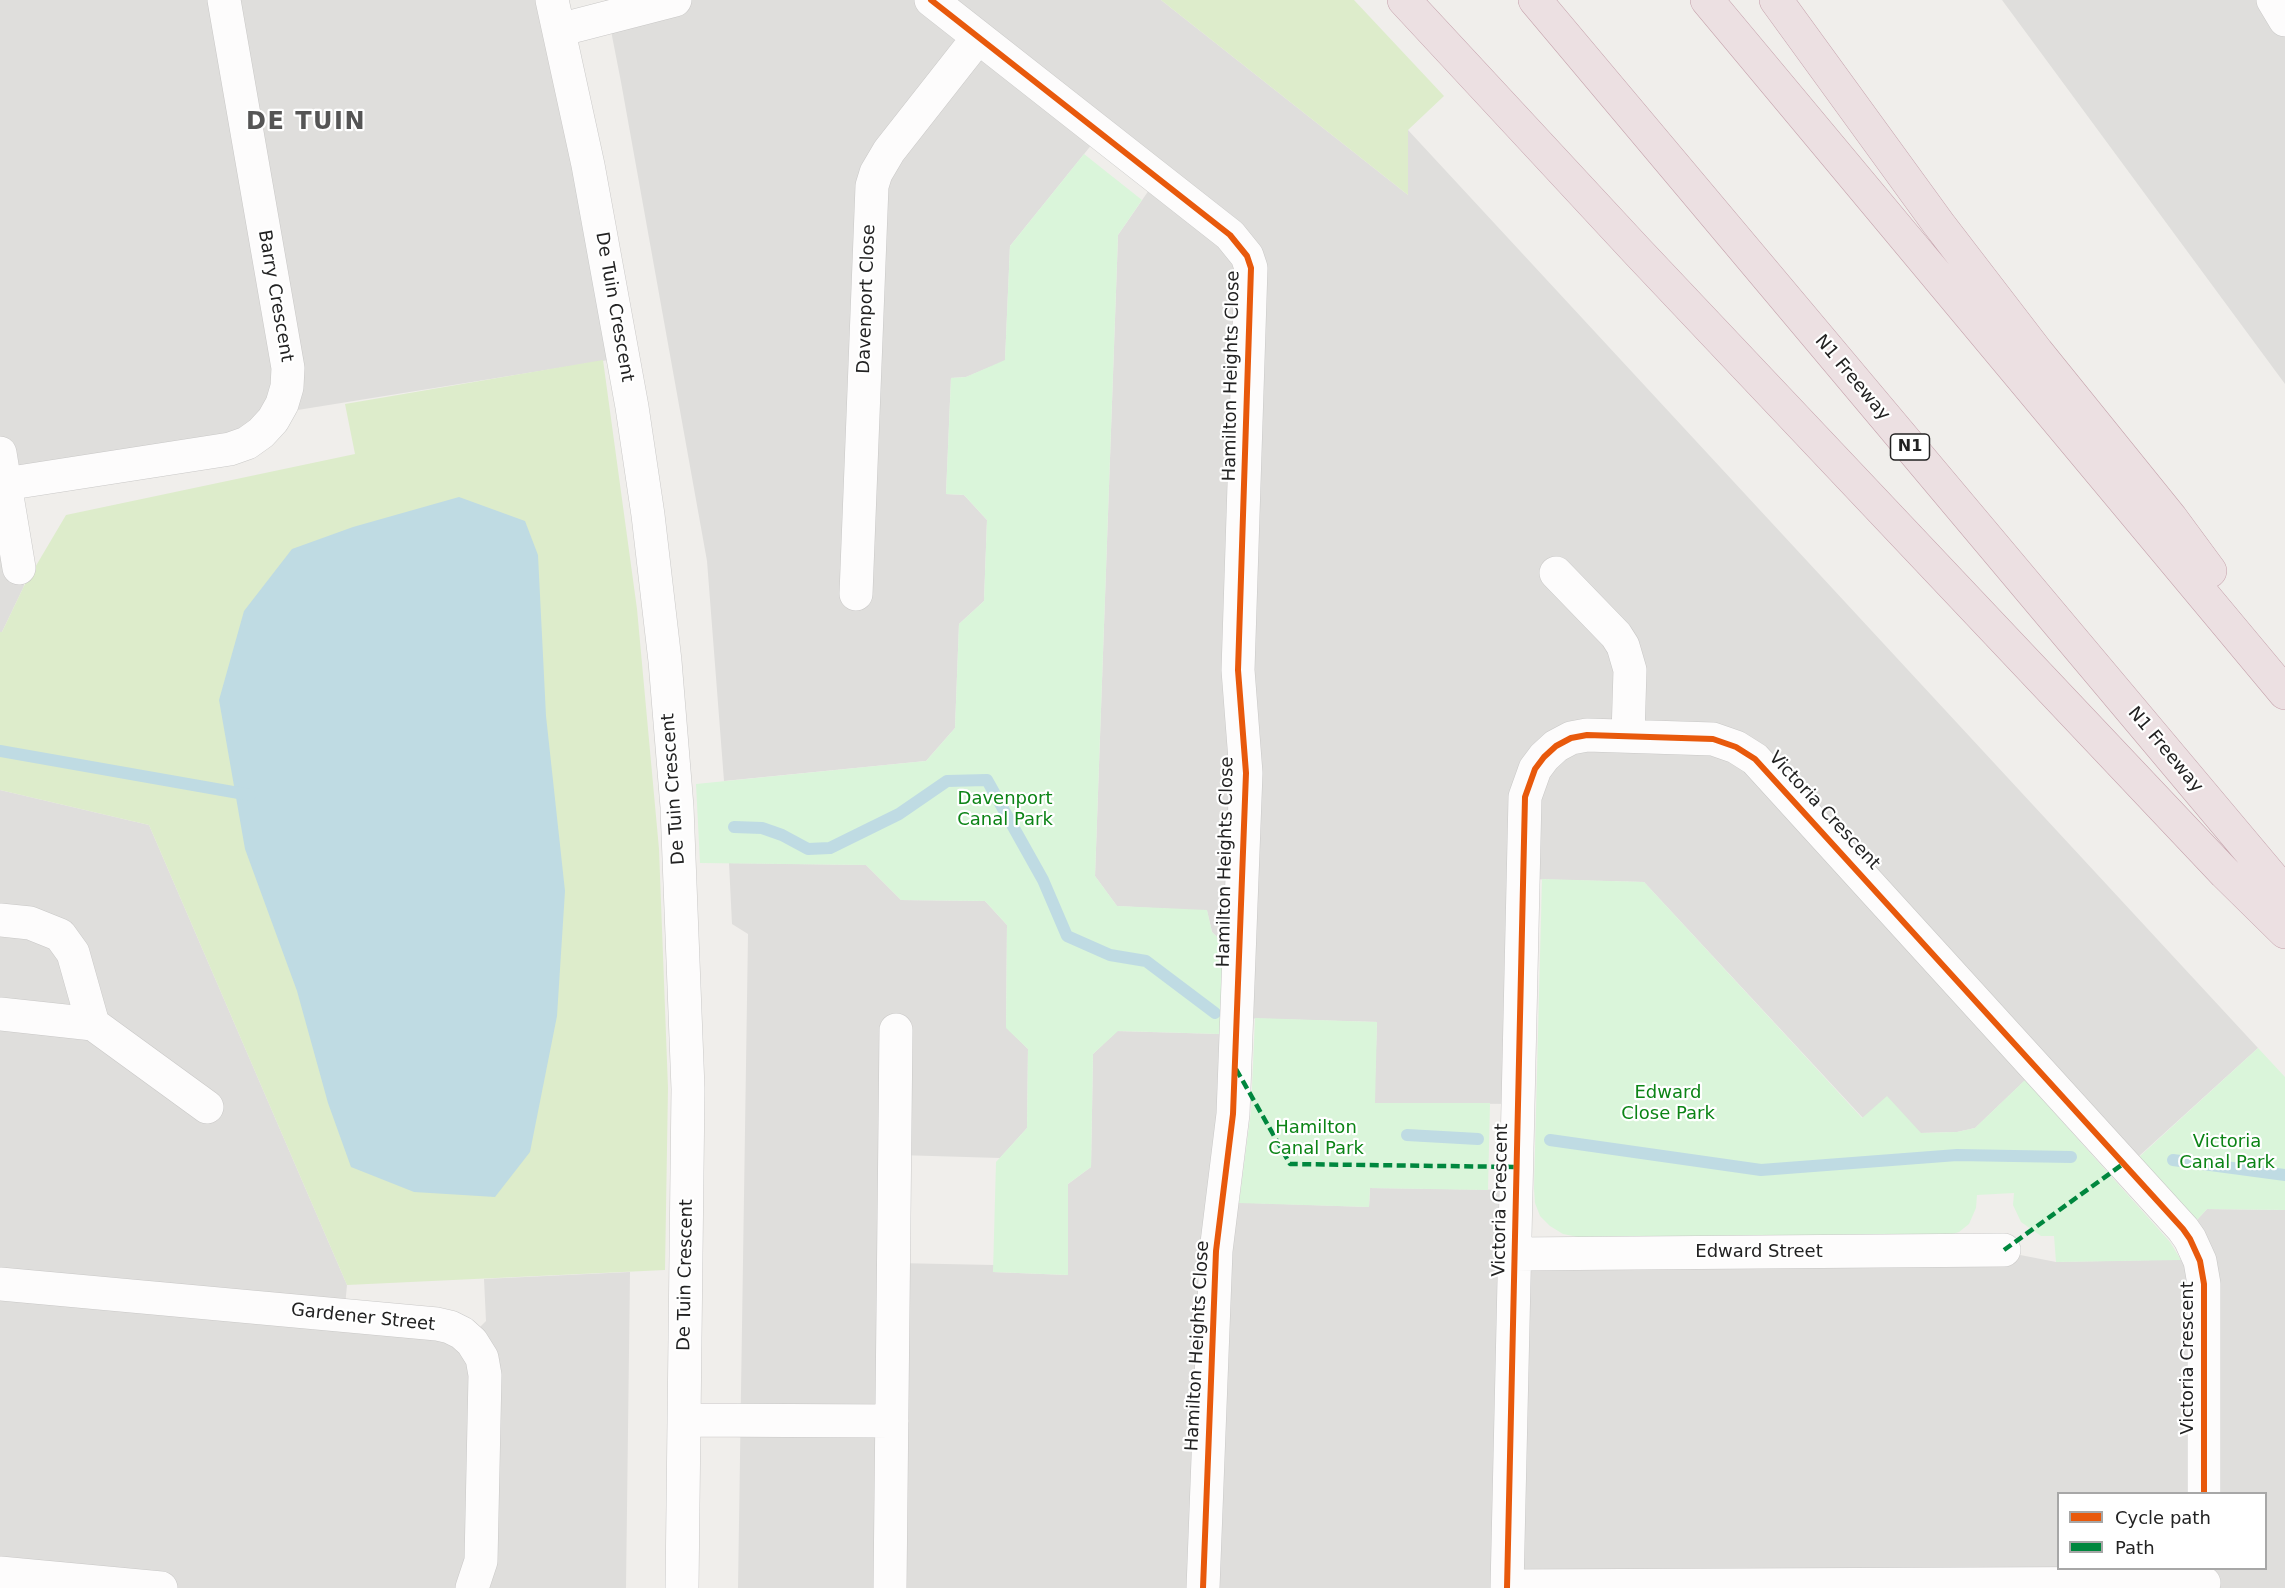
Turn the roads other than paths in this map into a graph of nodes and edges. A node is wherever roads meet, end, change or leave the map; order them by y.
1 (224, 0) edge
2 (675, 0) edge
3 (930, 0) edge
4 (1404, 0) edge
5 (1535, 0) edge
6 (1707, 0) edge
7 (1776, 0) edge
8 (2273, 0) edge
9 (555, 15) edge
10 (2285, 20) edge
11 (978, 39) junction
12 (3, 469) edge
13 (19, 568) dead end
14 (1557, 573) dead end
15 (856, 594) dead end
16 (2285, 672) edge
17 (2285, 693) edge
18 (1628, 735) junction
19 (2285, 893) edge
20 (0, 920) edge
21 (2285, 932) edge
22 (0, 1014) edge
23 (93, 1023) junction
24 (896, 1030) dead end
25 (207, 1107) dead end
26 (2004, 1250) dead end
27 (1515, 1254) junction
28 (0, 1284) edge
29 (684, 1420) junction
30 (892, 1420) junction
31 (2204, 1492) edge
32 (0, 1573) edge
33 (2204, 1580) edge
34 (1508, 1587) edge
35 (161, 1588) edge
36 (472, 1588) edge
37 (682, 1588) edge
38 (890, 1588) edge
39 (1203, 1588) edge

1 - 12 street, Barry Crescent
2 - 9 street
3 - 11 street, Hamilton Heights Close
4 - 21 highway
5 - 19 highway, N1 Freeway / N1
6 - 17 highway
7 - 16 highway
8 - 10 street
9 - 29 street, De Tuin Crescent
11 - 15 street, Davenport Close
11 - 39 street, Hamilton Heights Close
12 - 13 street, Barry Crescent
14 - 18 street
18 - 27 street, Victoria Crescent
18 - 31 street, Victoria Crescent
20 - 23 street
22 - 23 street
23 - 25 street
24 - 30 street
26 - 27 street, Edward Street
27 - 34 street, Victoria Crescent
28 - 36 street, Gardener Street
29 - 30 street
29 - 37 street, De Tuin Crescent
30 - 38 street
32 - 35 street
33 - 34 street

